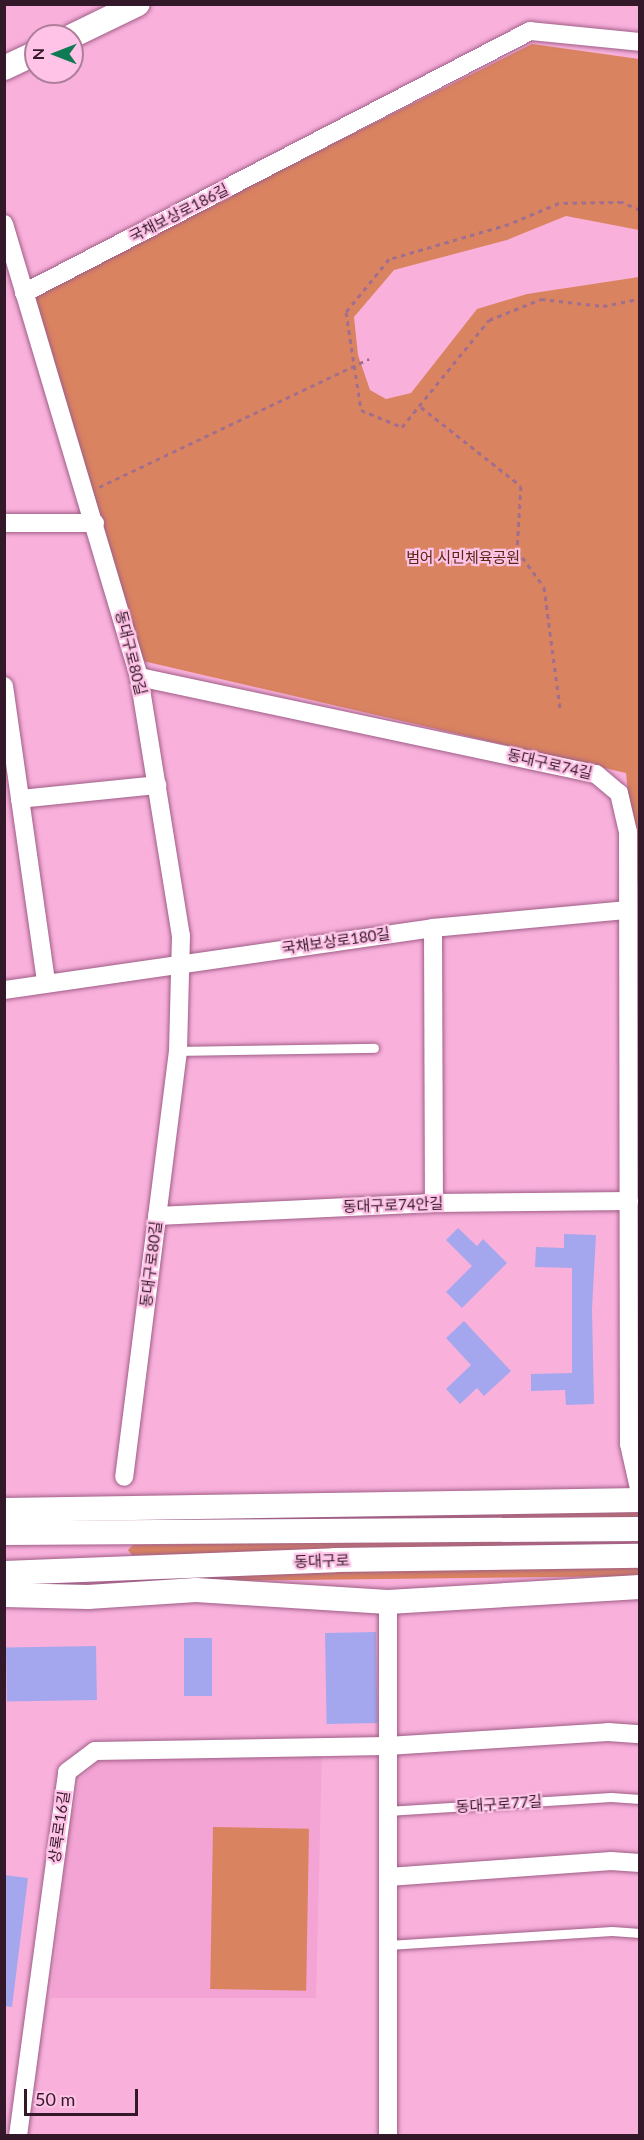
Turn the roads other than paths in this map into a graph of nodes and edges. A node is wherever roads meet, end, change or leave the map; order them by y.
1 (138, 4) edge
2 (84, 30) edge
3 (639, 42) edge
4 (24, 58) edge
5 (6, 65) edge
6 (4, 224) edge
7 (24, 293) junction
8 (4, 523) edge
9 (95, 524) junction
10 (139, 677) junction
11 (4, 686) edge
12 (157, 785) junction
13 (20, 799) junction
14 (627, 910) junction
15 (434, 928) junction
16 (183, 963) junction
17 (46, 981) junction
18 (4, 990) edge
19 (374, 1048) dead end
20 (178, 1051) junction
21 (629, 1201) junction
22 (434, 1203) junction
23 (158, 1216) junction
24 (124, 1477) dead end
25 (639, 1493) edge
26 (639, 1500) edge
27 (4, 1510) edge
28 (639, 1528) edge
29 (4, 1533) edge
30 (639, 1556) edge
31 (4, 1573) edge
32 (639, 1587) edge
33 (4, 1595) edge
34 (388, 1602) junction
35 (639, 1734) edge
36 (387, 1746) junction
37 (639, 1799) edge
38 (387, 1810) junction
39 (639, 1863) edge
40 (388, 1877) junction
41 (639, 1933) edge
42 (388, 1945) junction
43 (18, 2136) edge
44 (388, 2136) edge

1 - 2 main road
3 - 7 street, 국채보상로186길
4 - 5 main road
6 - 7 street
7 - 9 street
8 - 9 street
9 - 10 street, 동대구로80길
10 - 12 street, 동대구로80길
10 - 14 street, 동대구로74길
11 - 13 street
12 - 13 street
12 - 16 street, 동대구로80길
13 - 17 street
14 - 15 street, 국채보상로180길
14 - 21 street, 동대구로74길
15 - 16 street, 국채보상로180길
15 - 22 street
16 - 17 street, 국채보상로180길
16 - 20 street, 동대구로80길
17 - 18 street, 국채보상로180길
19 - 20 lane
20 - 23 street, 동대구로80길
21 - 22 street, 동대구로74안길
21 - 25 street, 동대구로74길
22 - 23 street, 동대구로74안길
23 - 24 street, 동대구로80길
26 - 27 main road
28 - 29 main road, 동대구로
30 - 31 main road, 동대구로
32 - 34 main road
33 - 34 main road
34 - 36 street
35 - 36 street
36 - 38 street
36 - 43 street, 상록로16길
37 - 38 lane, 동대구로77길
38 - 40 street
39 - 40 street
40 - 42 street
41 - 42 lane
42 - 44 street

